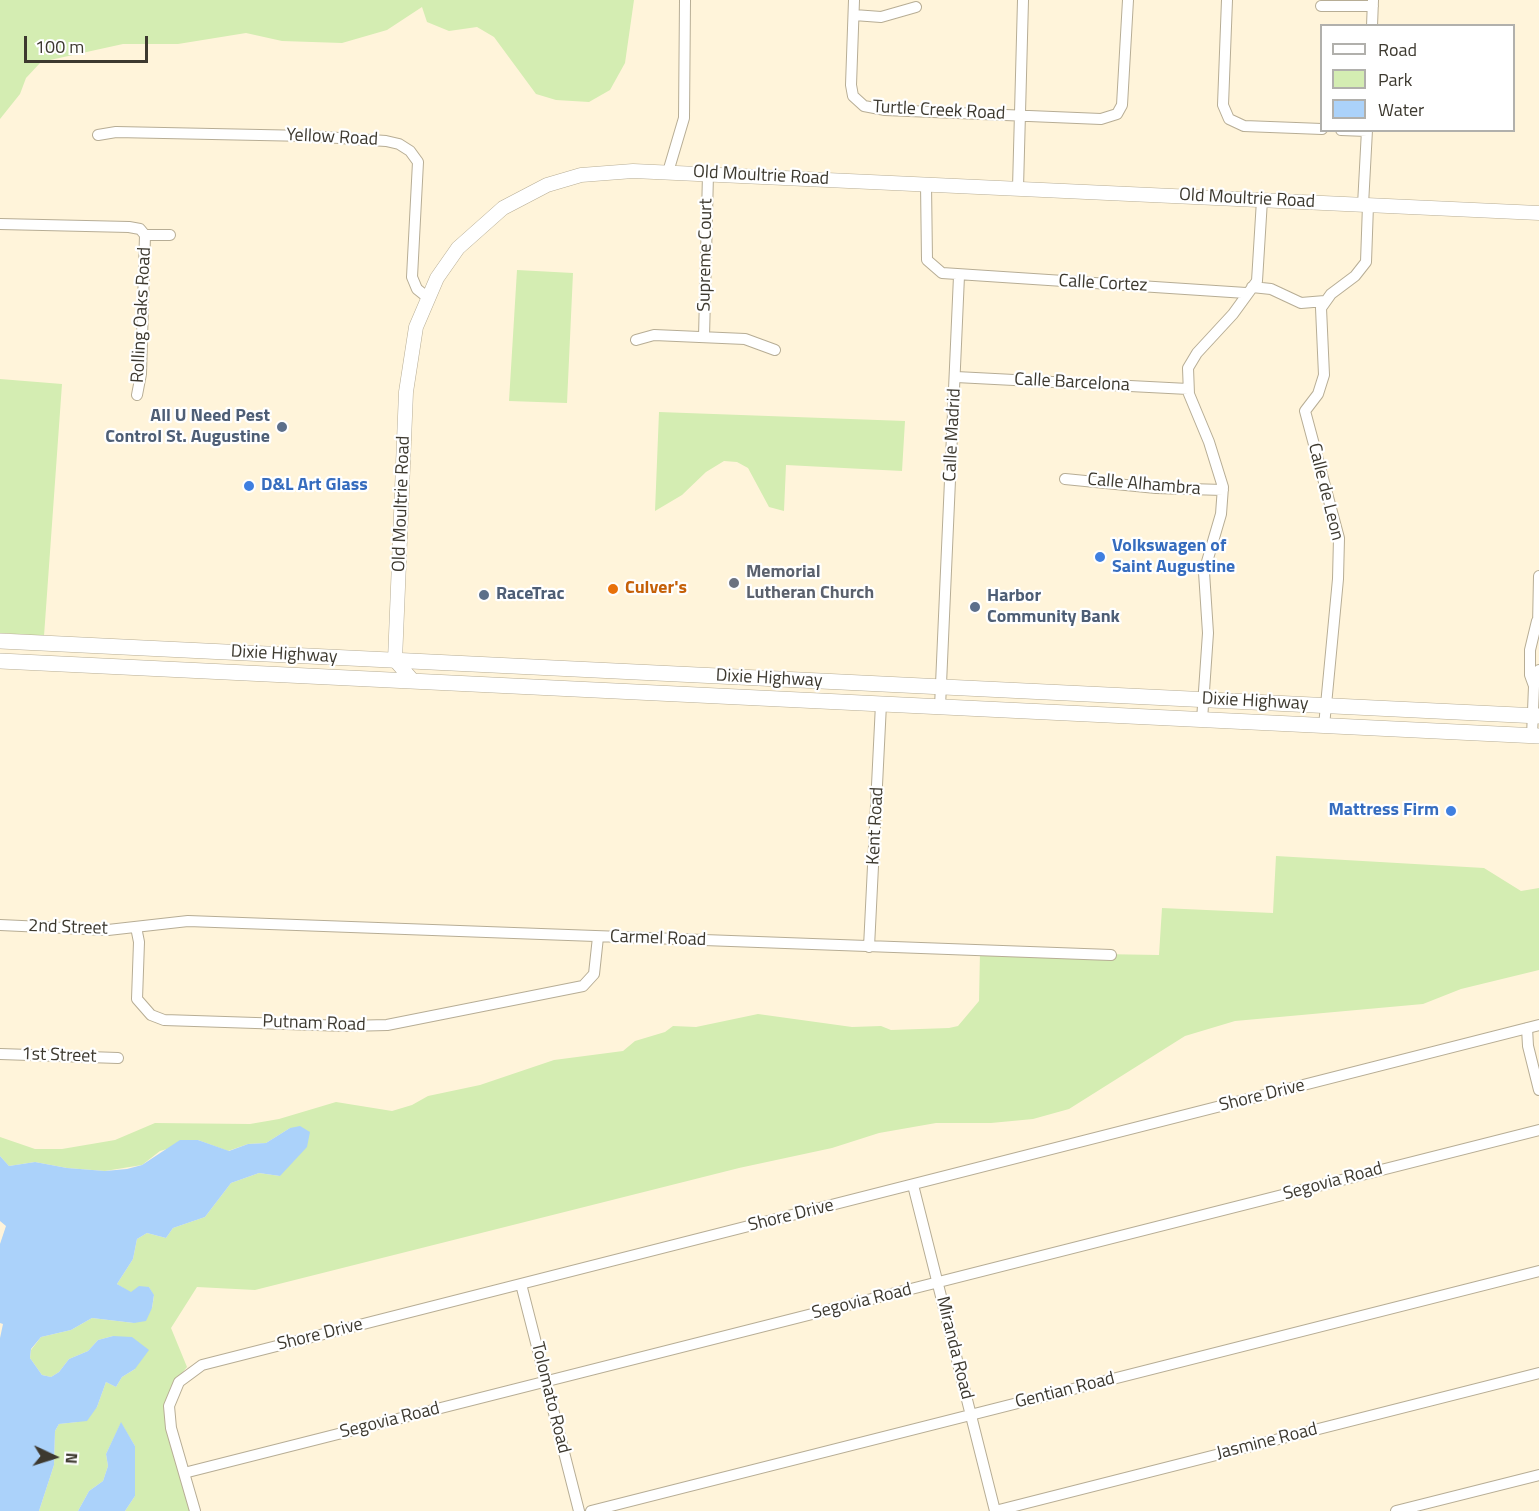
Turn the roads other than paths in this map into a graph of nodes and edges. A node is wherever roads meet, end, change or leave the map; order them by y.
1 (685, 0) edge
2 (854, 0) edge
3 (1023, 0) edge
4 (1128, 0) edge
5 (1227, 0) edge
6 (1373, 3) edge
7 (1321, 6) dead end
8 (916, 7) dead end
9 (854, 15) junction
10 (1372, 24) edge
11 (1018, 115) junction
12 (1320, 129) edge
13 (1367, 132) edge
14 (98, 135) dead end
15 (668, 172) junction
16 (708, 174) junction
17 (926, 184) junction
18 (1018, 188) junction
19 (1262, 200) junction
20 (1365, 205) junction
21 (1539, 213) edge
22 (0, 224) edge
23 (146, 235) junction
24 (170, 235) dead end
25 (959, 276) junction
26 (1249, 290) junction
27 (427, 297) junction
28 (1325, 300) junction
29 (704, 337) junction
30 (636, 340) dead end
31 (774, 350) dead end
32 (956, 377) junction
33 (1188, 389) junction
34 (137, 395) dead end
35 (1065, 479) dead end
36 (1223, 490) junction
37 (1539, 576) edge
38 (1537, 621) junction
39 (1539, 637) edge
40 (0, 641) edge
41 (141, 648) junction
42 (395, 660) junction
43 (0, 661) edge
44 (140, 668) junction
45 (1539, 670) edge
46 (671, 674) junction
47 (413, 681) junction
48 (1534, 686) junction
49 (941, 687) junction
50 (685, 695) junction
51 (1203, 700) junction
52 (881, 704) junction
53 (1327, 706) junction
54 (940, 707) junction
55 (1536, 716) edge
56 (1202, 720) junction
57 (1324, 726) junction
58 (1536, 736) edge
59 (0, 925) edge
60 (136, 927) junction
61 (598, 937) junction
62 (869, 947) junction
63 (1110, 956) dead end
64 (1539, 1025) edge
65 (1527, 1028) junction
66 (0, 1054) edge
67 (118, 1058) dead end
68 (1539, 1090) edge
69 (1539, 1130) edge
70 (913, 1185) junction
71 (1539, 1271) edge
72 (938, 1283) junction
73 (521, 1284) junction
74 (1539, 1373) edge
75 (546, 1381) junction
76 (971, 1415) junction
77 (184, 1473) junction
78 (1539, 1475) edge
79 (195, 1511) edge
80 (579, 1511) edge
81 (591, 1511) edge
82 (995, 1511) edge
83 (1396, 1511) edge

1 - 15 street
2 - 9 street, Turtle Creek Road
3 - 11 street
4 - 11 street
5 - 12 street
6 - 7 street
6 - 10 street
8 - 9 street
9 - 11 street, Turtle Creek Road
11 - 18 street
13 - 20 street
14 - 27 street, Yellow Road
15 - 16 main road, Old Moultrie Road
15 - 27 main road, Old Moultrie Road
16 - 17 main road, Old Moultrie Road
16 - 29 street, Supreme Court
17 - 18 main road, Old Moultrie Road
17 - 25 street
18 - 19 main road, Old Moultrie Road
19 - 20 main road, Old Moultrie Road
19 - 26 street
20 - 21 main road, Old Moultrie Road
20 - 28 street
22 - 23 street
23 - 24 street
23 - 34 street, Rolling Oaks Road
25 - 26 street, Calle Cortez
25 - 32 street, Calle Madrid
26 - 28 street
26 - 33 street
27 - 42 main road, Old Moultrie Road
28 - 53 street, Calle de Leon
29 - 30 street, Supreme Court
29 - 31 street, Supreme Court
32 - 33 street, Calle Barcelona
32 - 49 street, Calle Madrid
33 - 36 street
35 - 36 street, Calle Alhambra
36 - 51 street
37 - 38 street
38 - 39 street
38 - 48 street
40 - 41 main road, Dixie Highway
41 - 42 main road, Dixie Highway
41 - 44 street
42 - 46 main road, Dixie Highway
42 - 47 main road
43 - 44 main road
44 - 47 main road
45 - 48 street
46 - 49 main road, Dixie Highway
46 - 50 street
47 - 50 main road
48 - 55 street
49 - 51 main road, Dixie Highway
49 - 54 street, Calle Madrid
50 - 52 main road
51 - 53 main road, Dixie Highway
51 - 56 street
52 - 54 main road
52 - 62 street, Kent Road
53 - 55 main road, Dixie Highway
53 - 57 street, Calle de Leon
54 - 56 main road
55 - 58 street
56 - 57 main road
57 - 58 main road
59 - 60 street, 2nd Street
60 - 61 street, Carmel Road
60 - 61 street, Putnam Road
61 - 62 street, Carmel Road
62 - 63 street, Carmel Road
64 - 65 street, Shore Drive
65 - 68 street
65 - 70 street, Shore Drive
66 - 67 street, 1st Street
69 - 72 street, Segovia Road
70 - 72 street, Miranda Road
70 - 73 street, Shore Drive
71 - 76 street, Gentian Road
72 - 75 street, Segovia Road
72 - 76 street, Miranda Road
73 - 75 street, Tolomato Road
73 - 77 street, Shore Drive
74 - 82 street, Jasmine Road
75 - 77 street, Segovia Road
75 - 80 street, Tolomato Road
76 - 81 street, Gentian Road
76 - 82 street, Miranda Road
77 - 79 street, Shore Drive
78 - 83 street

